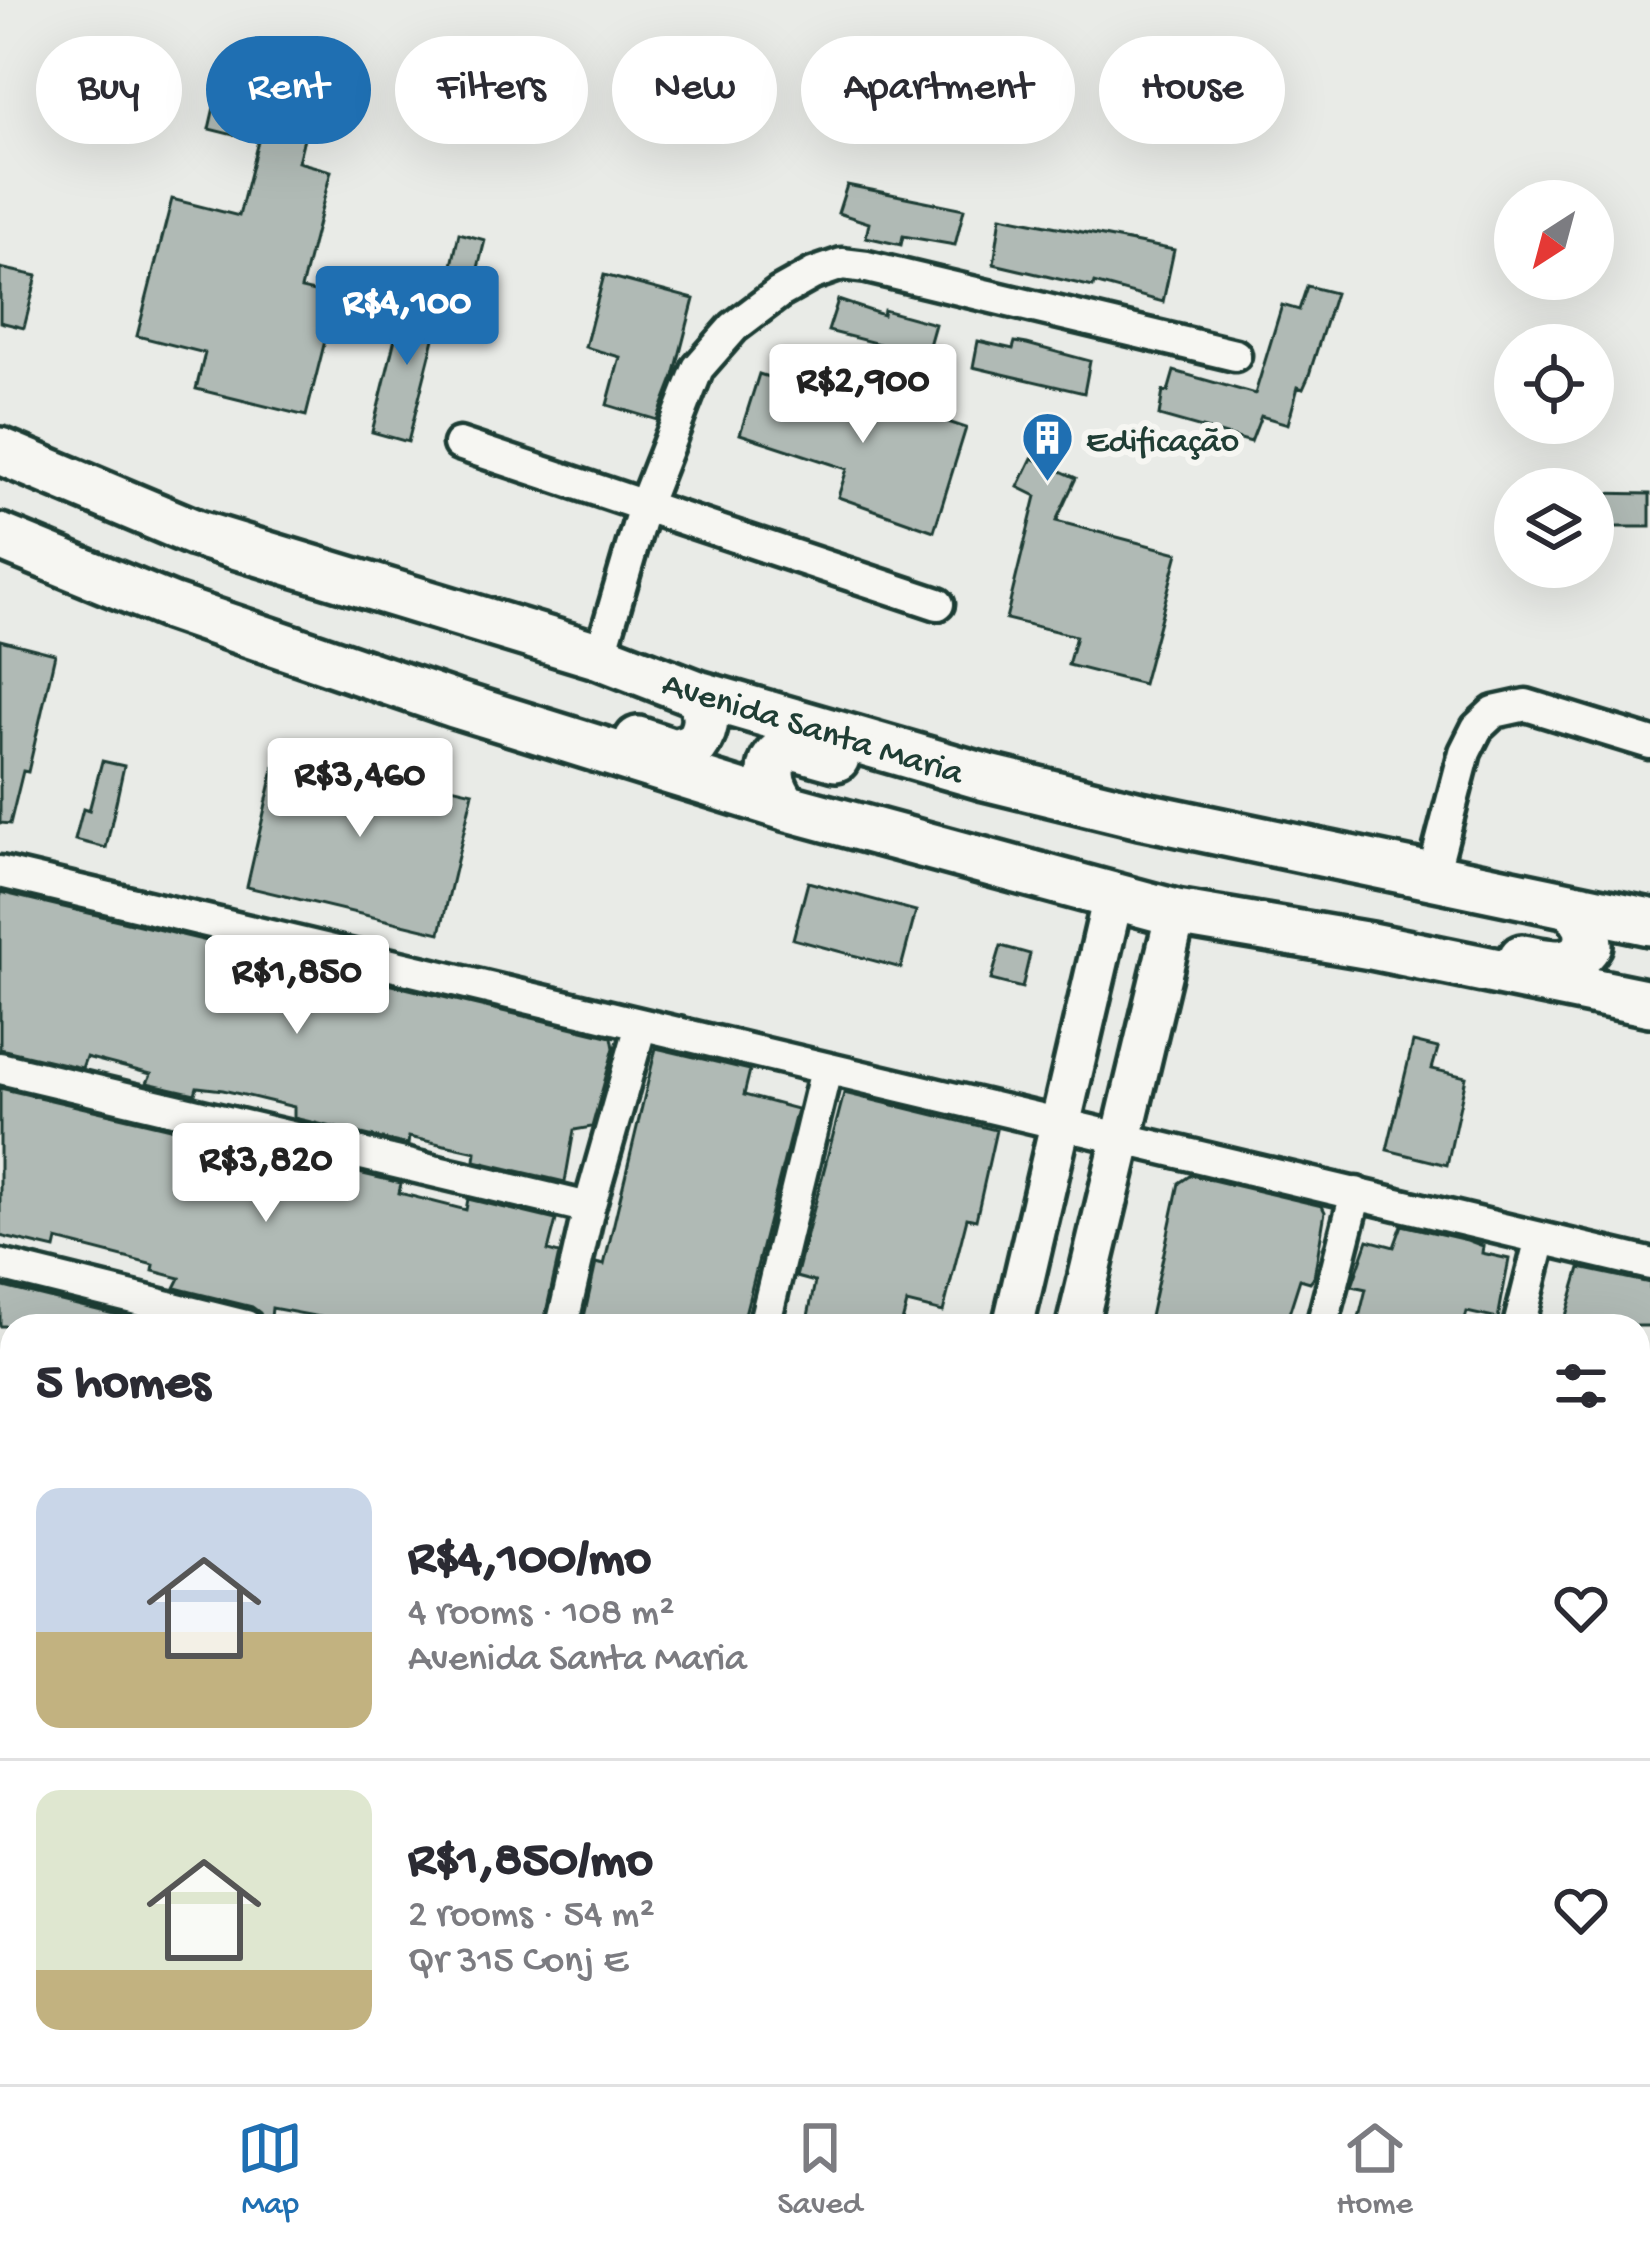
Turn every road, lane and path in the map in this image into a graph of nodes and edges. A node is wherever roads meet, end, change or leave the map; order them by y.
1 (1235, 355) dead end
2 (459, 444) dead end
3 (0, 452) edge
4 (644, 506) junction
5 (0, 537) edge
6 (938, 604) dead end
7 (600, 656) junction
8 (698, 694) junction
9 (454, 704) junction
10 (1650, 743) edge
11 (986, 777) junction
12 (785, 807) junction
13 (0, 872) edge
14 (1432, 878) junction
15 (1113, 898) junction
16 (1576, 910) junction
17 (1176, 913) junction
18 (1650, 922) edge
19 (1371, 946) junction
20 (1650, 1003) edge
21 (641, 1025) junction
22 (0, 1068) edge
23 (826, 1070) junction
24 (1060, 1122) junction
25 (1120, 1137) junction
26 (1356, 1193) junction
27 (589, 1208) junction
28 (1541, 1238) junction
29 (1650, 1264) edge
30 (0, 1265) edge
31 (198, 1314) edge
32 (565, 1314) edge
33 (767, 1314) edge
34 (1016, 1314) edge
35 (1080, 1314) edge
36 (1325, 1314) edge
37 (1522, 1314) edge

1 - 4 street
2 - 4 street
3 - 7 main road, Avenida Santa Maria
4 - 6 street
4 - 7 street
5 - 9 main road
7 - 8 main road, Avenida Santa Maria
8 - 9 main road
8 - 11 main road, Avenida Santa Maria
9 - 12 main road
10 - 14 street
11 - 12 main road
11 - 14 main road, Avenida Santa Maria
12 - 15 main road
13 - 21 street
14 - 16 main road, Avenida Santa Maria
15 - 17 main road
15 - 24 street
16 - 18 main road, Avenida Santa Maria
16 - 19 main road
17 - 19 main road
17 - 25 street
19 - 20 main road
21 - 23 street
21 - 27 street
22 - 27 street
23 - 24 street
23 - 33 street
24 - 25 street
24 - 34 street
25 - 26 street
25 - 35 street
26 - 28 street
26 - 36 street
27 - 32 street
28 - 29 street
28 - 37 street
30 - 31 street

